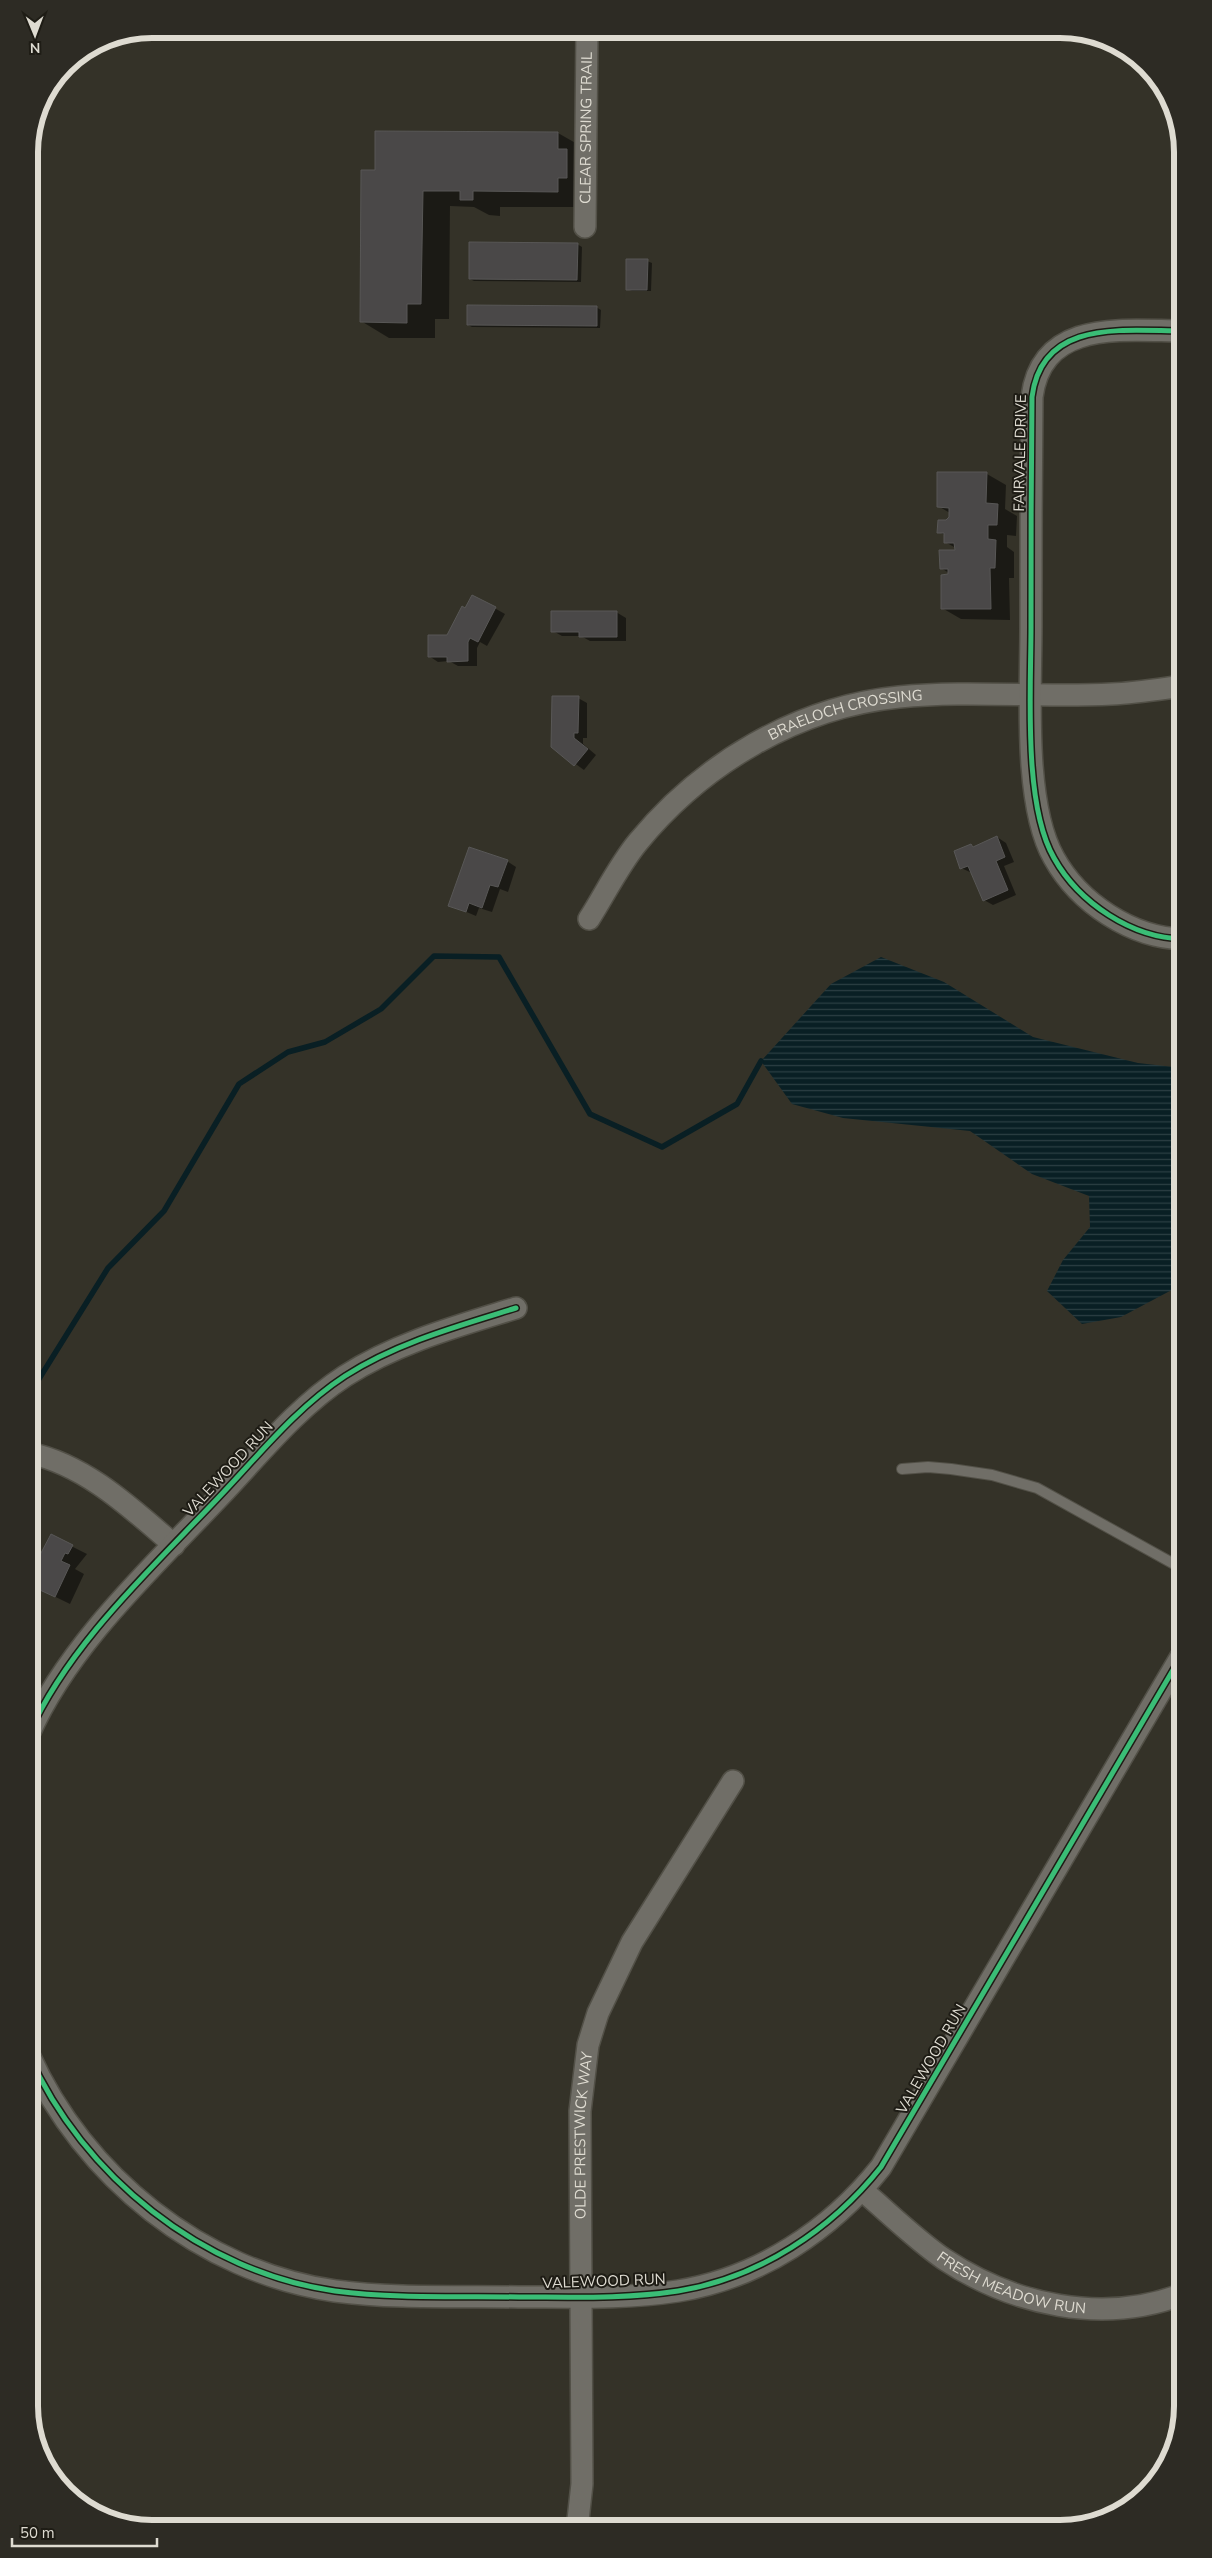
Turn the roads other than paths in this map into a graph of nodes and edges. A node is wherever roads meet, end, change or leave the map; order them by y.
1 (587, 38) edge
2 (585, 227) dead end
3 (1174, 331) edge
4 (1174, 687) edge
5 (1031, 695) junction
6 (589, 919) dead end
7 (1174, 939) edge
8 (516, 1308) dead end
9 (38, 1456) edge
10 (902, 1469) dead end
11 (174, 1545) junction
12 (1174, 1564) edge
13 (1174, 1668) edge
14 (38, 1717) edge
15 (733, 1781) dead end
16 (38, 2071) edge
17 (862, 2190) junction
18 (582, 2297) junction
19 (1174, 2297) edge
20 (578, 2520) edge

1 - 2 street, CLEAR SPRING TRAIL
3 - 5 street, FAIRVALE DRIVE
4 - 5 street, BRAELOCH CROSSING
5 - 6 street, BRAELOCH CROSSING
5 - 7 street, FAIRVALE DRIVE
8 - 11 street, VALEWOOD RUN
9 - 11 street
10 - 12 lane
11 - 14 street, VALEWOOD RUN
13 - 17 street, VALEWOOD RUN
15 - 18 street, OLDE PRESTWICK WAY
16 - 18 street, VALEWOOD RUN
17 - 18 street, VALEWOOD RUN
17 - 19 street, FRESH MEADOW RUN
18 - 20 street, OLDE PRESTWICK WAY

